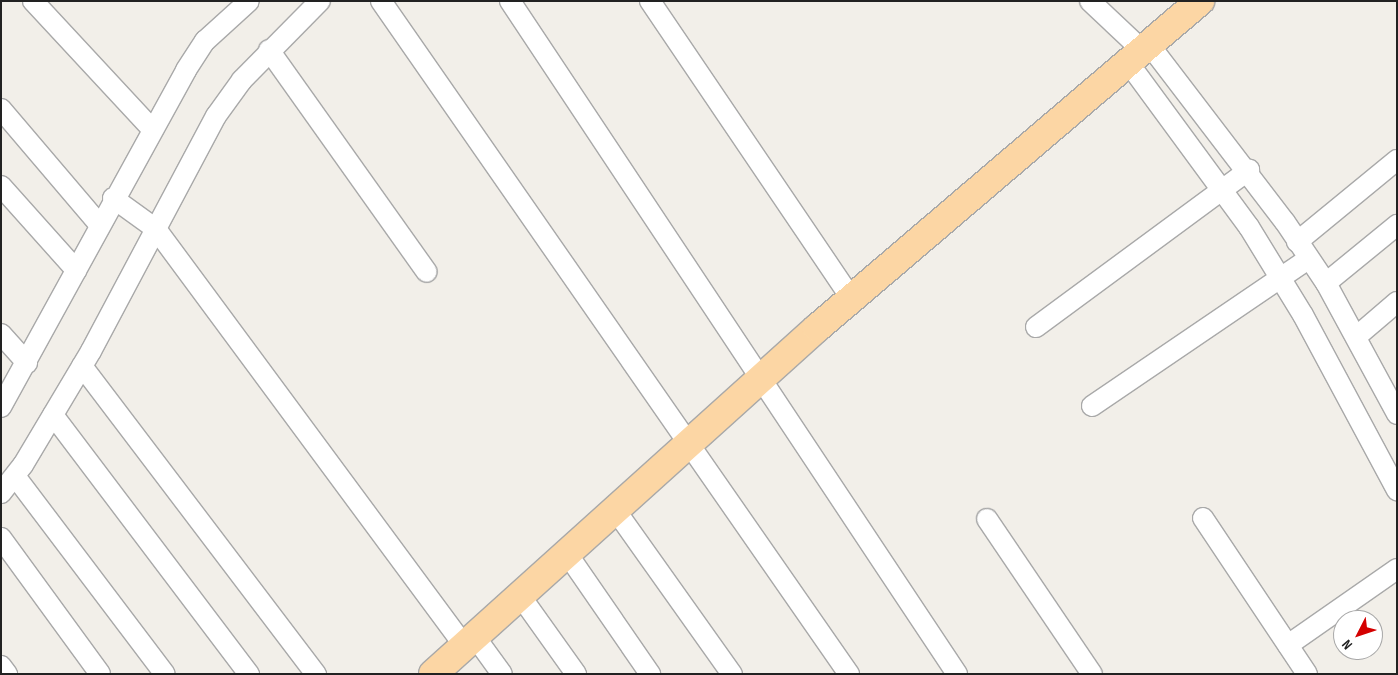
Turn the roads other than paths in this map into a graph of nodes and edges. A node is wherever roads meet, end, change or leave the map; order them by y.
1 (33, 1) edge
2 (248, 1) edge
3 (320, 1) edge
4 (381, 1) edge
5 (510, 1) edge
6 (650, 1) edge
7 (1090, 1) edge
8 (1200, 1) edge
9 (226, 8) edge
10 (269, 50) junction
11 (1138, 51) junction
12 (1, 109) edge
13 (152, 129) junction
14 (1397, 160) edge
15 (1248, 170) junction
16 (1, 186) edge
17 (1222, 190) junction
18 (113, 198) junction
19 (98, 224) junction
20 (1397, 225) edge
21 (156, 228) junction
22 (1297, 242) junction
23 (1308, 259) junction
24 (76, 270) junction
25 (427, 272) dead end
26 (1281, 277) junction
27 (1326, 284) junction
28 (851, 298) junction
29 (1397, 302) edge
30 (1036, 327) dead end
31 (1, 334) edge
32 (1356, 337) junction
33 (27, 363) junction
34 (82, 366) junction
35 (762, 378) junction
36 (1092, 406) dead end
37 (1395, 406) edge
38 (1, 407) edge
39 (53, 415) junction
40 (691, 444) junction
41 (15, 476) junction
42 (1397, 490) edge
43 (1, 493) edge
44 (616, 511) junction
45 (1203, 518) dead end
46 (987, 519) dead end
47 (1, 538) edge
48 (568, 555) junction
49 (1397, 569) edge
50 (519, 594) junction
51 (468, 639) junction
52 (1288, 645) junction
53 (1, 666) edge
54 (7, 674) edge
55 (100, 674) edge
56 (165, 674) edge
57 (249, 674) edge
58 (316, 674) edge
59 (433, 674) edge
60 (502, 674) edge
61 (576, 674) edge
62 (650, 674) edge
63 (732, 674) edge
64 (849, 674) edge
65 (957, 674) edge
66 (1092, 674) edge
67 (1307, 674) edge

1 - 13 street
2 - 9 street
3 - 10 street
4 - 40 street
5 - 35 street
6 - 28 street
7 - 11 street
8 - 11 main road
9 - 13 street
10 - 21 street
10 - 25 street
11 - 15 street
11 - 17 street
11 - 28 main road
12 - 19 street
13 - 18 street
14 - 22 street
15 - 17 street
15 - 22 street
16 - 24 street
17 - 26 street
17 - 30 street
18 - 19 street
18 - 21 street
19 - 24 street
20 - 27 street
21 - 34 street
21 - 51 street
22 - 23 street
23 - 26 street
23 - 27 street
24 - 33 street
26 - 36 street
26 - 42 street
27 - 32 street
28 - 35 main road
29 - 32 street
31 - 33 street
32 - 37 street
33 - 38 street
34 - 39 street
34 - 58 street
35 - 40 main road
35 - 65 street
39 - 41 street
39 - 57 street
40 - 44 main road
40 - 64 street
41 - 43 street
41 - 56 street
44 - 48 main road
44 - 63 street
45 - 52 street
46 - 66 street
47 - 55 street
48 - 50 main road
48 - 62 street
49 - 52 street
50 - 51 main road
50 - 61 street
51 - 59 main road
51 - 60 street
52 - 67 street
53 - 54 street

